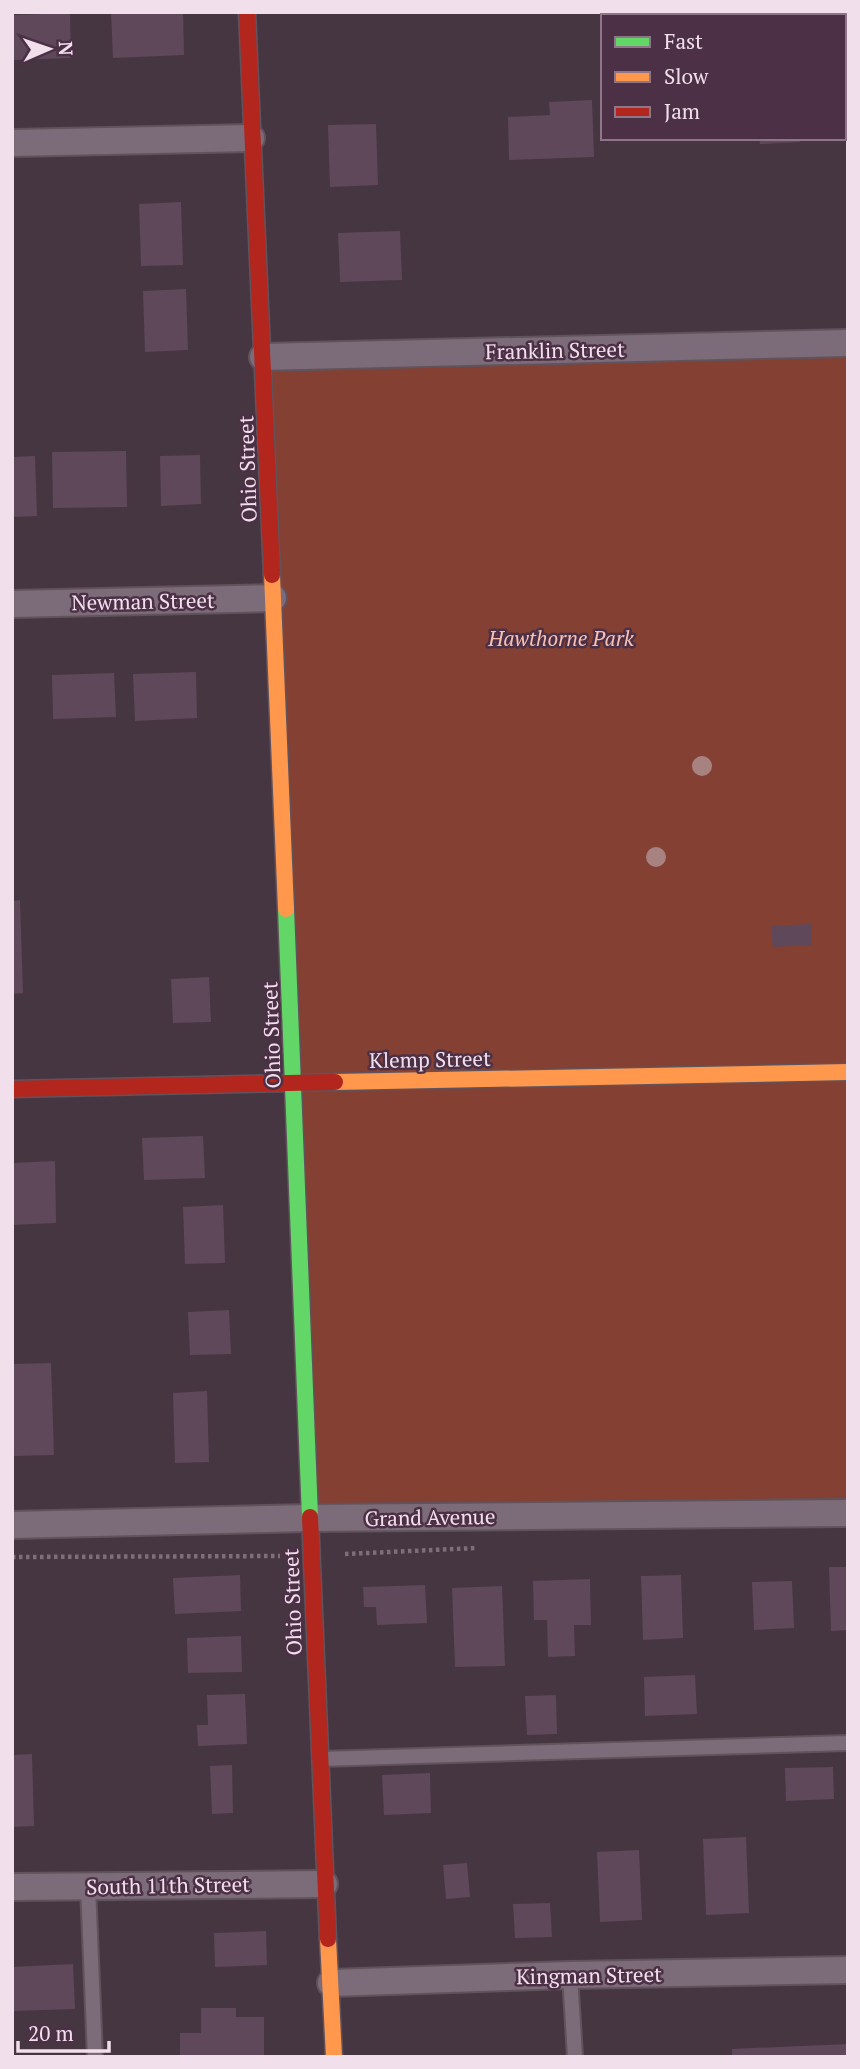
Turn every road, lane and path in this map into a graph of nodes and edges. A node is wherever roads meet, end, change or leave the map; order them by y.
1 (247, 12) edge
2 (251, 138) junction
3 (12, 144) edge
4 (848, 343) edge
5 (263, 357) junction
6 (273, 598) junction
7 (12, 604) edge
8 (848, 1072) edge
9 (294, 1082) junction
10 (12, 1088) edge
11 (848, 1513) edge
12 (309, 1518) junction
13 (12, 1525) edge
14 (486, 1547) dead end
15 (311, 1556) junction
16 (12, 1557) edge
17 (848, 1743) edge
18 (319, 1759) junction
19 (324, 1884) junction
20 (88, 1886) junction
21 (12, 1887) edge
22 (848, 1970) edge
23 (570, 1975) junction
24 (331, 1983) junction
25 (94, 2057) edge
26 (334, 2057) edge
27 (575, 2057) edge

1 - 2 street, Ohio Street
2 - 3 street
2 - 5 street, Ohio Street
4 - 5 street, Franklin Street
5 - 6 street, Ohio Street
6 - 7 street, Newman Street
6 - 9 street, Ohio Street
8 - 9 street, Klemp Street
9 - 10 street, Klemp Street
9 - 12 street, Ohio Street
11 - 12 street, Grand Avenue
12 - 13 street, Grand Avenue
12 - 15 street, Ohio Street
14 - 15 path
15 - 16 path
15 - 18 street, Ohio Street
17 - 18 lane
18 - 19 street, Ohio Street
19 - 20 street, South 11th Street
19 - 24 street, Ohio Street
20 - 21 street, South 11th Street
20 - 25 lane
22 - 23 street, Kingman Street
23 - 24 street, Kingman Street
23 - 27 lane
24 - 26 street, Ohio Street

